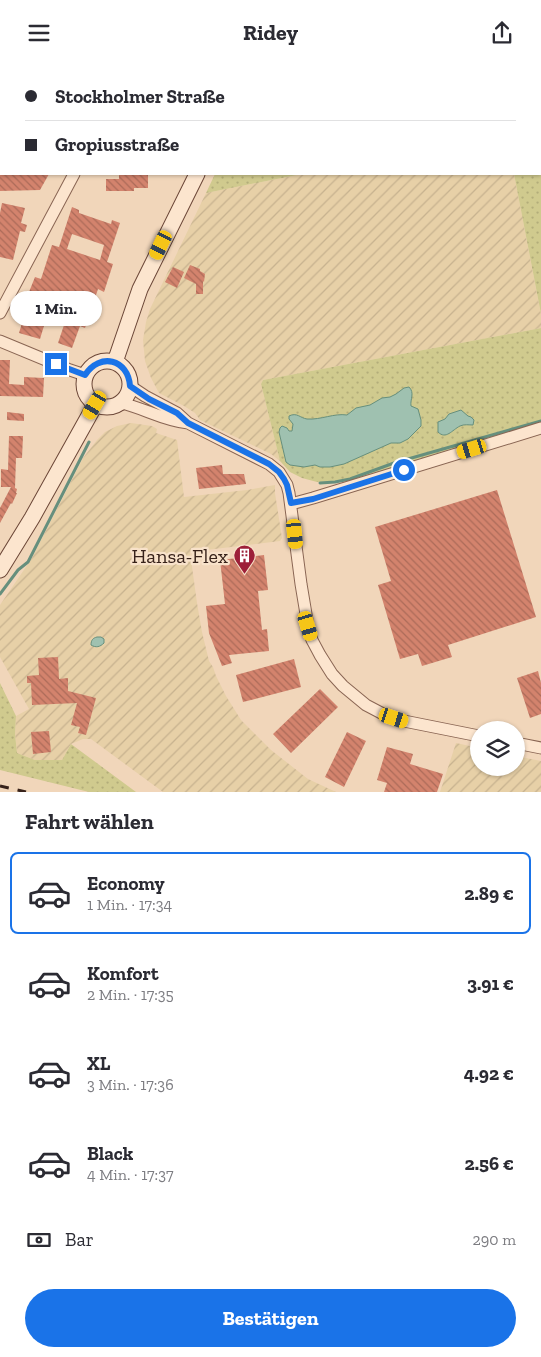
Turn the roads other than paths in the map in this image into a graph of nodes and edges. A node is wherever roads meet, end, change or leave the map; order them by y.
1 (73, 175) edge
2 (197, 175) edge
3 (0, 313) edge
4 (0, 341) edge
5 (115, 362) junction
6 (85, 375) junction
7 (130, 386) junction
8 (121, 403) junction
9 (95, 405) junction
10 (188, 423) junction
11 (541, 428) edge
12 (291, 503) junction
13 (0, 569) edge
14 (470, 733) edge
15 (525, 744) edge
16 (541, 747) edge

1 - 3 street
2 - 5 main road
4 - 6 street
5 - 6 main road
5 - 7 main road
6 - 9 main road
7 - 8 main road
7 - 10 street
8 - 9 main road
8 - 10 street
9 - 13 main road
10 - 12 street
11 - 12 street
12 - 14 street
15 - 16 street

